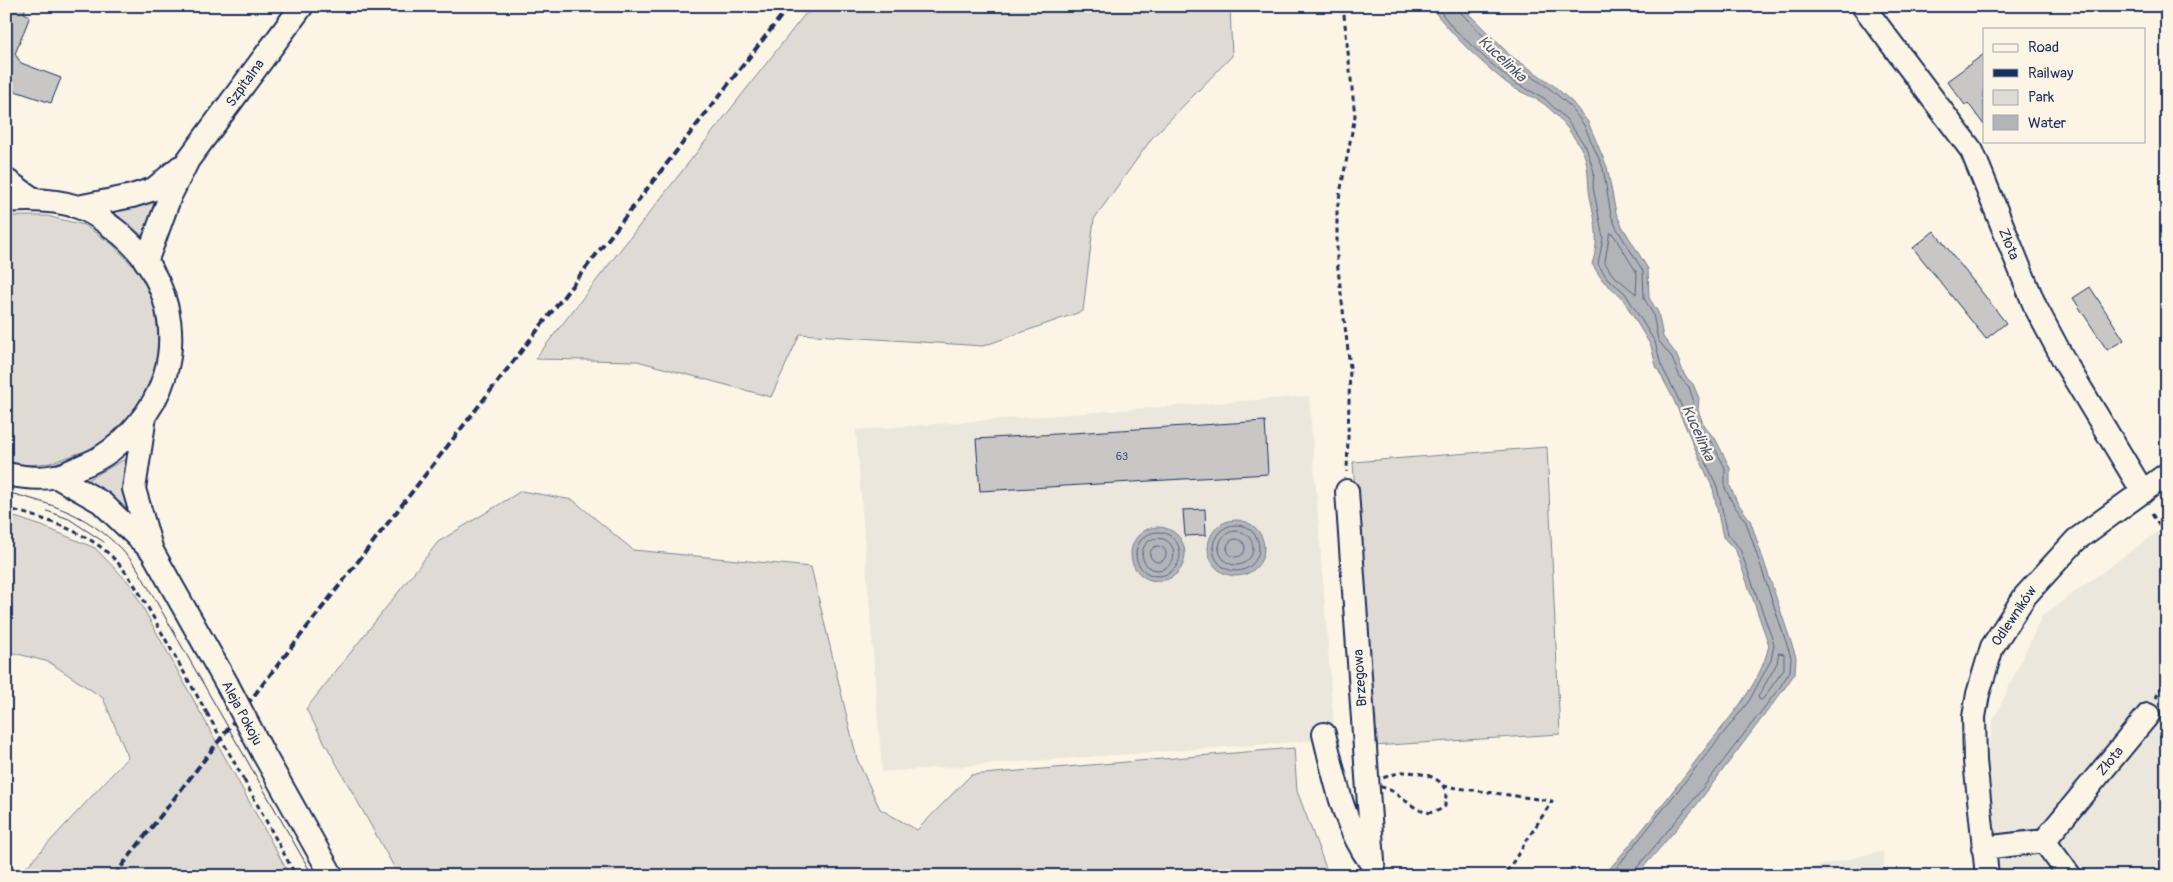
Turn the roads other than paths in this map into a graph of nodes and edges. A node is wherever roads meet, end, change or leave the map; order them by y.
1 (302, 6) edge
2 (1863, 6) edge
3 (188, 160) junction
4 (6, 180) edge
5 (33, 199) junction
6 (6, 202) edge
7 (78, 207) junction
8 (146, 262) junction
9 (145, 416) junction
10 (6, 474) edge
11 (2167, 474) edge
12 (55, 476) junction
13 (1346, 491) road end
14 (2143, 492) junction
15 (152, 551) junction
16 (2148, 715) road end
17 (1324, 734) dead end
18 (2044, 841) junction
19 (1983, 848) junction
20 (1374, 871) edge
21 (332, 876) edge
22 (1987, 876) edge
23 (2070, 876) edge

1 - 3 street, Szpitalna
2 - 14 street, Złota
3 - 7 street, Szpitalna
3 - 8 street, Szpitalna
4 - 5 street
5 - 6 street
5 - 7 street
7 - 8 street
8 - 9 street
9 - 12 street
9 - 15 street, Aleja Pokoju
10 - 12 street
11 - 14 street, Odlewników
12 - 15 street, Aleja Pokoju
13 - 20 street, Brzegowa
14 - 19 street, Odlewników
15 - 21 street, Aleja Pokoju, bridge
16 - 18 street, Złota
17 - 20 street, Brzegowa
18 - 19 street
18 - 23 street
19 - 22 street, Odlewników

